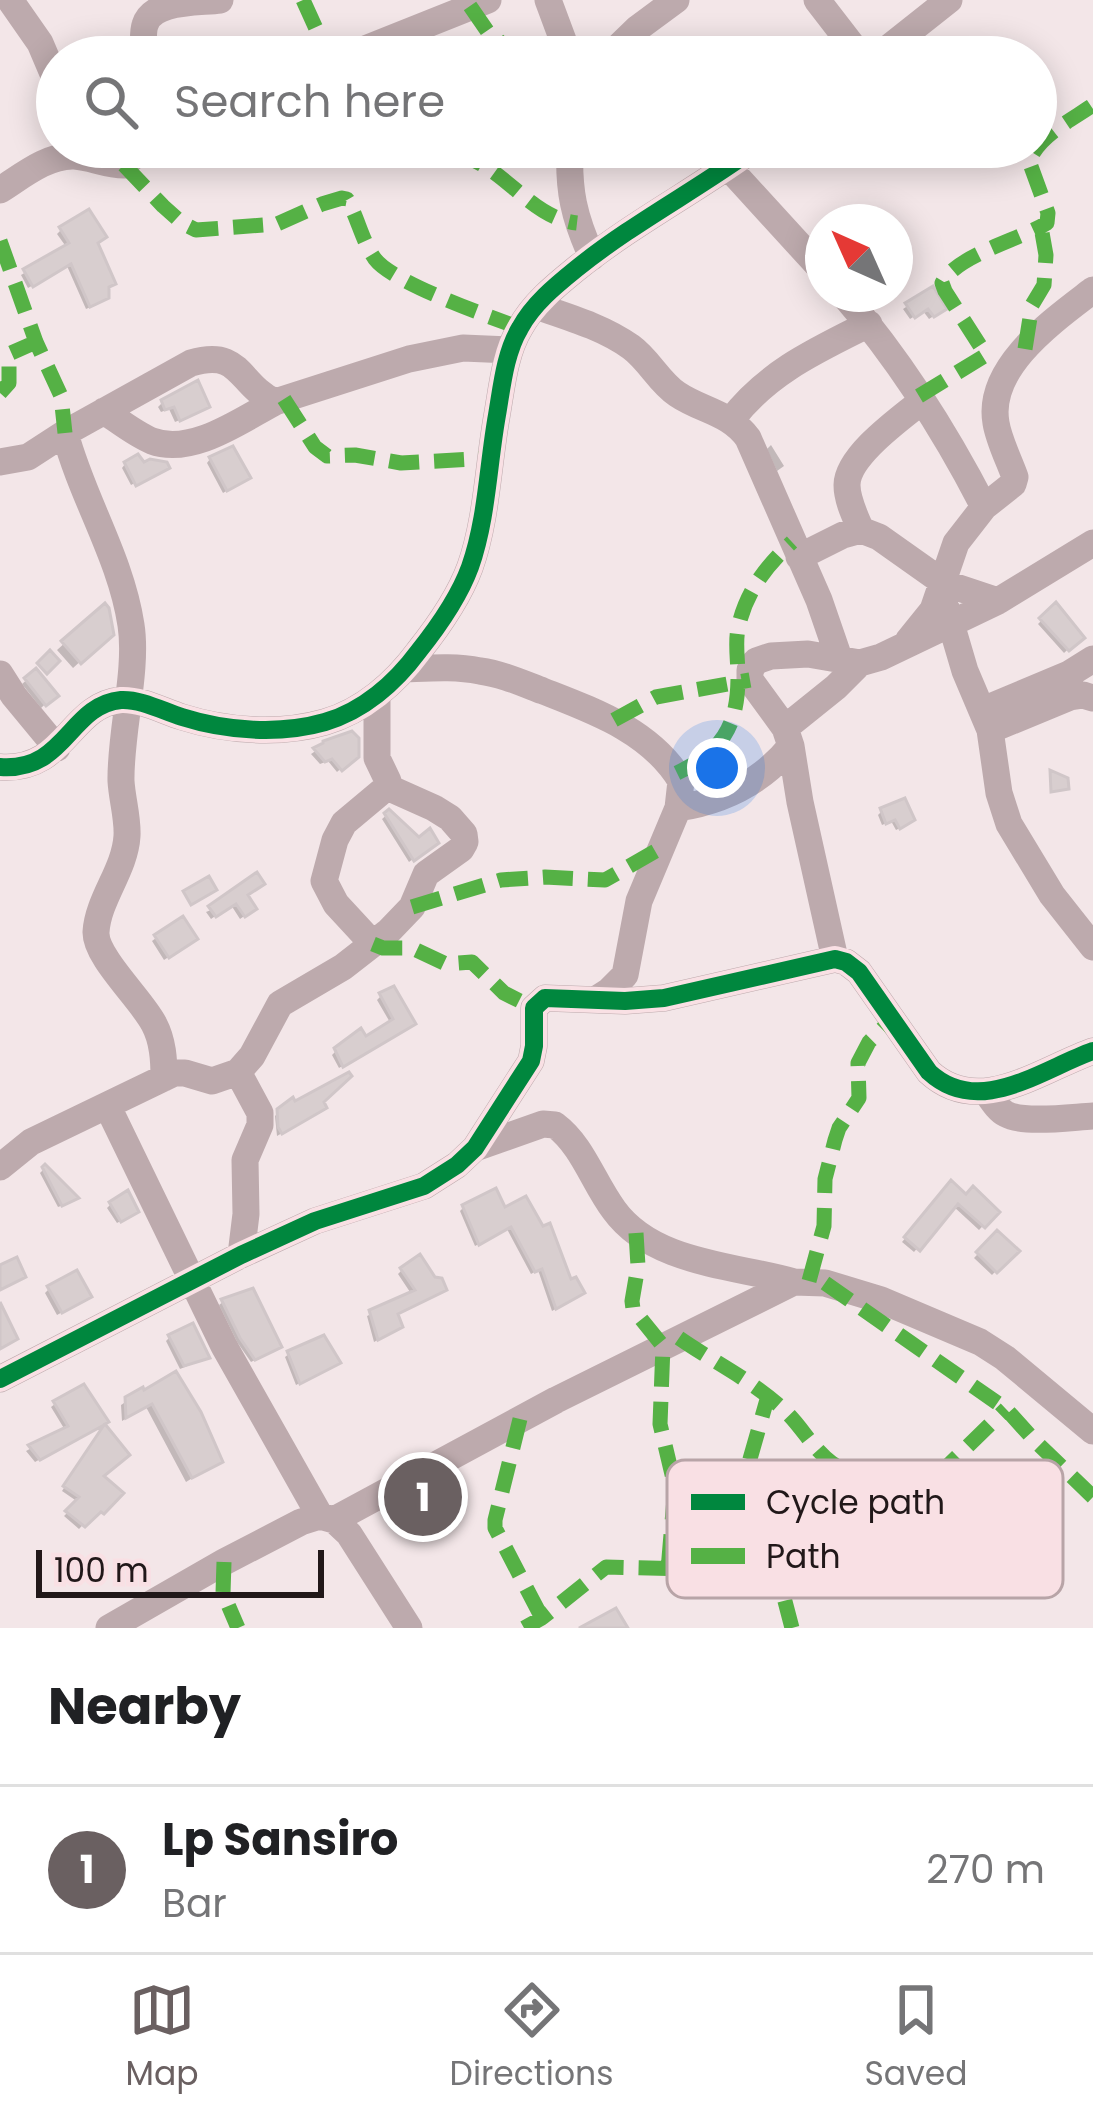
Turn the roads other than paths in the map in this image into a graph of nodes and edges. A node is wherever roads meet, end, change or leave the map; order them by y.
1 (10, 0) edge
2 (220, 0) edge
3 (488, 0) edge
4 (548, 0) edge
5 (676, 0) edge
6 (817, 0) edge
7 (950, 0) edge
8 (169, 3) edge
9 (145, 36) edge
10 (398, 36) edge
11 (562, 36) edge
12 (630, 36) edge
13 (845, 36) edge
14 (904, 36) edge
15 (36, 37) edge
16 (36, 166) edge
17 (570, 168) edge
18 (726, 168) edge
19 (729, 168) edge
20 (0, 190) edge
21 (805, 251) edge
22 (592, 256) junction
23 (1093, 290) edge
24 (536, 306) junction
25 (858, 312) edge
26 (869, 325) junction
27 (510, 350) junction
28 (922, 401) junction
29 (275, 402) junction
30 (104, 411) junction
31 (732, 419) junction
32 (65, 433) junction
33 (14, 459) edge
34 (74, 468) junction
35 (984, 506) junction
36 (861, 530) junction
37 (1093, 543) edge
38 (799, 557) junction
39 (943, 588) junction
40 (998, 601) junction
41 (951, 625) junction
42 (905, 644) junction
43 (1093, 659) edge
44 (850, 660) junction
45 (406, 668) junction
46 (0, 674) edge
47 (377, 695) junction
48 (1093, 698) edge
49 (127, 700) junction
50 (987, 720) junction
51 (788, 737) junction
52 (57, 748) junction
53 (0, 767) edge
54 (387, 787) junction
55 (678, 808) junction
56 (373, 944) junction
57 (1093, 947) edge
58 (835, 959) junction
59 (595, 1000) junction
60 (1093, 1051) edge
61 (238, 1072) junction
62 (164, 1078) junction
63 (987, 1093) junction
64 (108, 1107) junction
65 (1093, 1115) edge
66 (475, 1148) junction
67 (0, 1167) edge
68 (241, 1255) junction
69 (193, 1281) junction
70 (794, 1282) junction
71 (0, 1379) edge
72 (1093, 1431) edge
73 (327, 1518) junction
74 (109, 1628) edge
75 (410, 1628) edge

1 - 15 street
2 - 8 street
3 - 10 street
4 - 11 street
5 - 12 street
6 - 13 street
7 - 14 street
8 - 9 street
16 - 20 street
17 - 22 street
18 - 22 street
19 - 21 street
22 - 24 street
23 - 35 street
24 - 27 street
24 - 31 street
25 - 26 street
26 - 28 street
26 - 31 street
27 - 29 street
27 - 45 street
28 - 35 street
28 - 36 street
29 - 30 street
29 - 30 street
30 - 32 street
31 - 38 street
32 - 33 street
32 - 34 street
33 - 34 street
34 - 49 street
35 - 39 street
36 - 38 street
36 - 39 street
37 - 40 street
38 - 44 street
39 - 40 street
39 - 41 street
39 - 42 street
40 - 41 street
41 - 42 street
41 - 50 street
42 - 44 street
43 - 50 street
44 - 51 street
44 - 51 street
45 - 47 street
45 - 55 street
46 - 52 street
47 - 49 street
47 - 54 street
48 - 50 street
49 - 52 street
49 - 62 street
50 - 57 street
51 - 55 street
51 - 58 street
52 - 53 street
54 - 56 street
54 - 56 street
55 - 59 street
56 - 61 street
58 - 59 street
58 - 63 street
59 - 66 street
60 - 63 street
61 - 62 street
61 - 68 street
62 - 64 street
63 - 65 street
64 - 67 street
64 - 69 street
66 - 68 street
66 - 70 street
68 - 69 street
69 - 71 street
69 - 73 street
70 - 72 street
70 - 73 street
73 - 74 street
73 - 75 street

